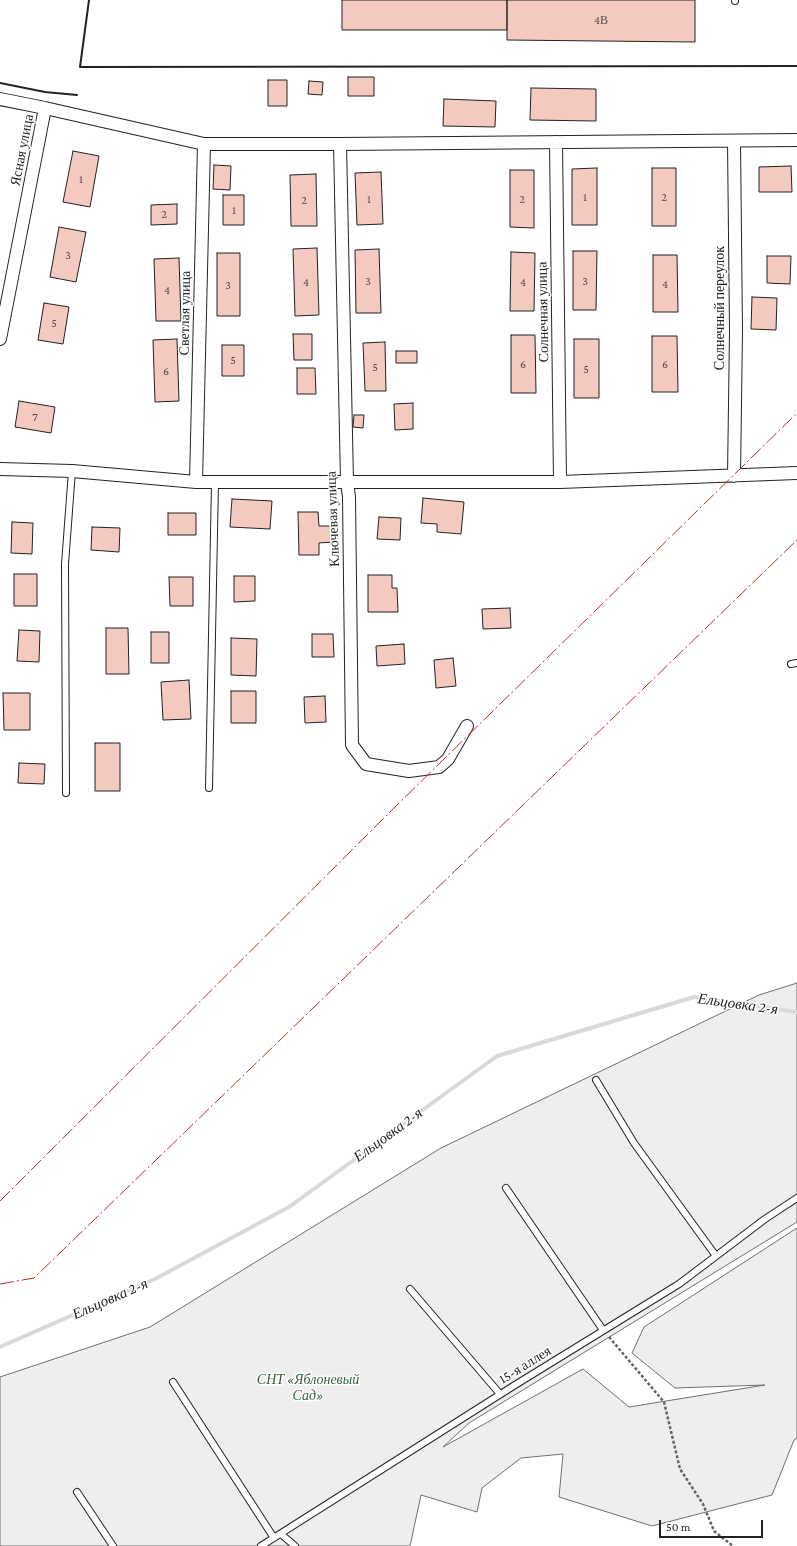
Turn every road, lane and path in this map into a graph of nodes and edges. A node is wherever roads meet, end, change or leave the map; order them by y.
1 (0, 99) edge
2 (45, 108) junction
3 (797, 140) edge
4 (734, 141) junction
5 (556, 142) junction
6 (204, 144) junction
7 (340, 144) junction
8 (0, 339) edge
9 (0, 469) edge
10 (72, 471) junction
11 (797, 473) edge
12 (734, 476) junction
13 (196, 482) junction
14 (214, 482) junction
15 (347, 482) junction
16 (560, 482) junction
17 (467, 726) dead end
18 (209, 788) dead end
19 (66, 793) dead end
20 (596, 1080) dead end
21 (506, 1188) dead end
22 (797, 1198) edge
23 (716, 1256) junction
24 (410, 1289) dead end
25 (603, 1330) junction
26 (173, 1382) dead end
27 (500, 1394) junction
28 (76, 1492) dead end
29 (281, 1534) junction
30 (274, 1538) junction
31 (113, 1546) edge
32 (261, 1546) edge
33 (295, 1546) edge
34 (733, 1546) edge

1 - 2 street
2 - 6 street
2 - 8 street, Ясная улица
3 - 4 street
4 - 5 street
4 - 12 street, Солнечный переулок
5 - 7 street
5 - 16 street, Солнечная улица
6 - 7 street
6 - 13 street, Светлая улица
7 - 15 street, Ключевая улица
9 - 10 street
10 - 13 street
10 - 19 lane
11 - 12 street
12 - 16 street
13 - 14 street
14 - 15 street
14 - 18 lane
15 - 16 street
15 - 17 street, Ключевая улица
20 - 23 lane
21 - 25 lane
22 - 23 lane, 15-я аллея
23 - 25 lane, 15-я аллея
24 - 27 lane
25 - 27 lane, 15-я аллея
25 - 34 path
26 - 30 lane
27 - 29 lane, 15-я аллея
28 - 31 lane
29 - 30 lane, 15-я аллея
29 - 33 lane
30 - 32 lane, 15-я аллея

